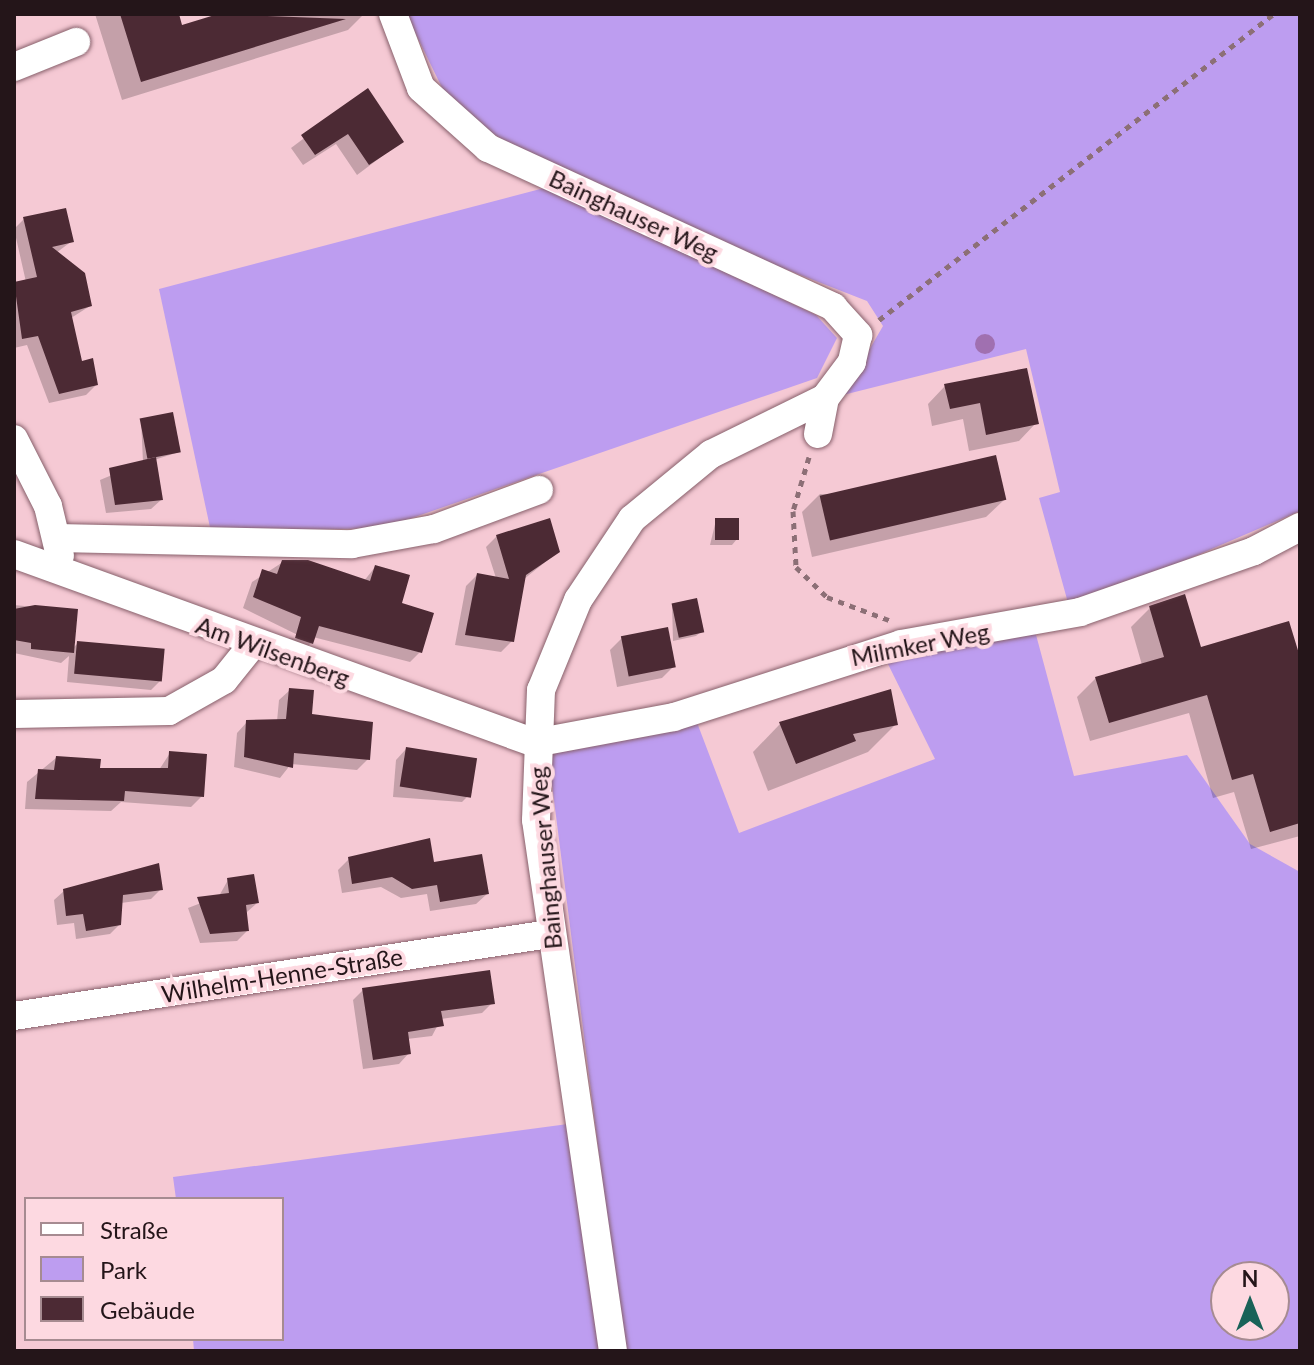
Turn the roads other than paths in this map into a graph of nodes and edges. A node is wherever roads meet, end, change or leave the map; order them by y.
1 (393, 14) edge
2 (76, 42) dead end
3 (14, 67) edge
4 (825, 398) junction
5 (818, 434) road end
6 (14, 439) edge
7 (539, 490) dead end
8 (1300, 527) edge
9 (57, 538) junction
10 (14, 554) edge
11 (64, 572) junction
12 (252, 645) junction
13 (14, 714) edge
14 (535, 743) junction
15 (549, 934) junction
16 (14, 1016) edge
17 (613, 1351) edge

1 - 4 street, Bainghauser Weg
2 - 3 street
4 - 5 street, Bainghauser Weg
4 - 14 street, Bainghauser Weg
6 - 9 street
7 - 9 street
8 - 14 street, Milmker Weg
9 - 11 street
10 - 11 street, Am Wilsenberg
11 - 12 street, Am Wilsenberg
12 - 13 street
12 - 14 street, Am Wilsenberg
14 - 15 street, Bainghauser Weg
15 - 16 street, Wilhelm-Henne-Straße
15 - 17 street, Bainghauser Weg

